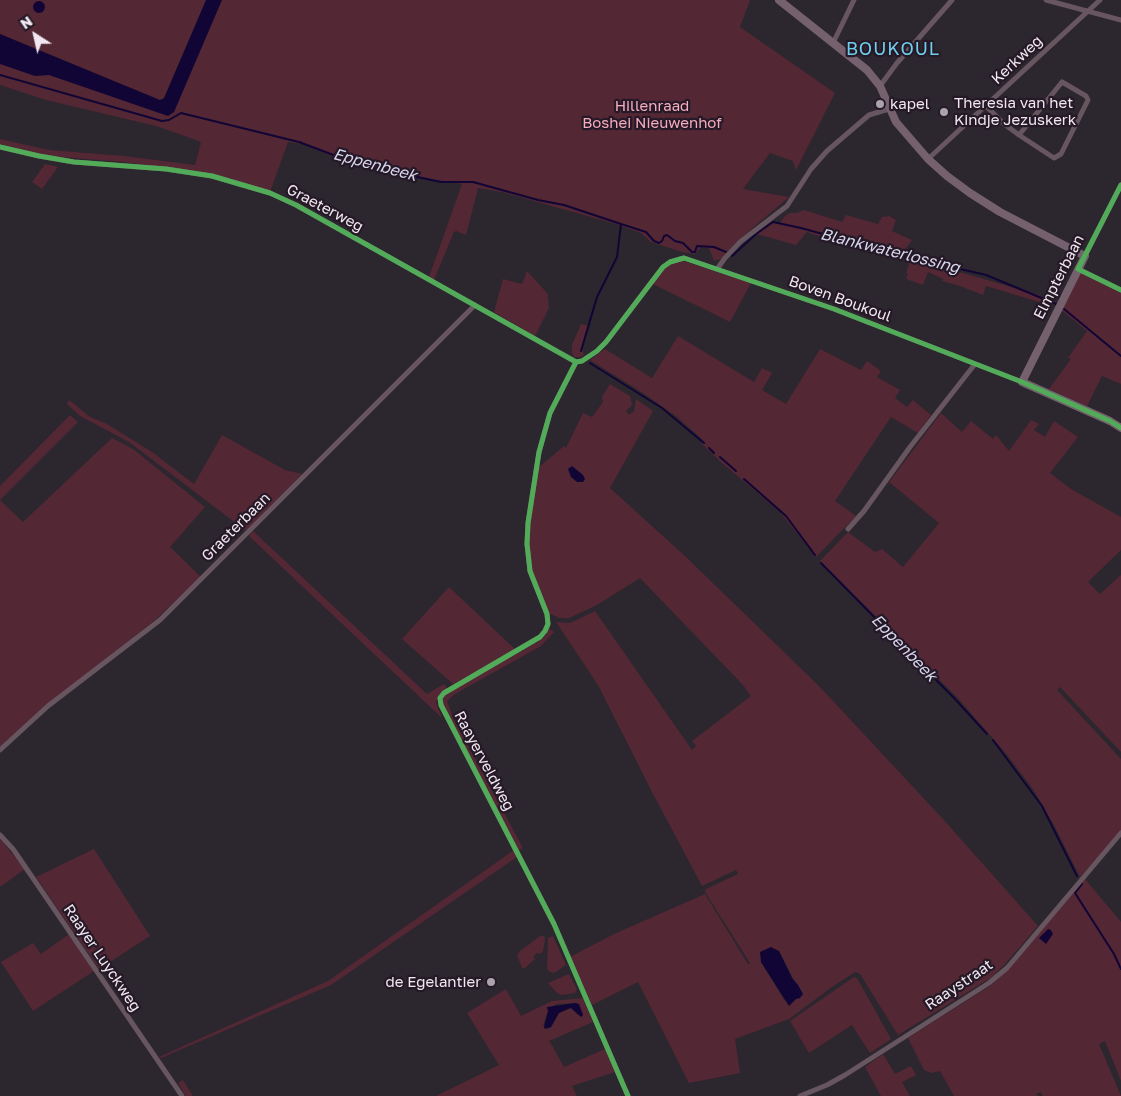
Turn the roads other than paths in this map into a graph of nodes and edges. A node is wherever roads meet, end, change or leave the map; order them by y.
1 (779, 0) edge
2 (854, 0) edge
3 (952, 0) edge
4 (1046, 0) edge
5 (1100, 0) edge
6 (1088, 11) junction
7 (1121, 20) edge
8 (833, 43) junction
9 (880, 86) junction
10 (986, 106) junction
11 (890, 109) junction
12 (1019, 135) junction
13 (0, 147) edge
14 (928, 159) junction
15 (1121, 185) edge
16 (1085, 256) junction
17 (717, 268) junction
18 (1078, 269) junction
19 (1121, 290) edge
20 (475, 305) junction
21 (576, 362) junction
22 (975, 364) junction
23 (1022, 382) junction
24 (1121, 428) edge
25 (848, 529) dead end
26 (0, 750) edge
27 (1121, 833) edge
28 (0, 835) edge
29 (182, 1096) edge
30 (628, 1096) edge
31 (800, 1096) edge

1 - 8 street
2 - 8 street
3 - 9 street
4 - 6 street
5 - 6 street, Kerkweg
6 - 7 street
6 - 10 street, Kerkweg
8 - 9 street
9 - 11 street
10 - 12 street
10 - 14 street, Kerkweg
11 - 14 street
11 - 17 street
12 - 12 street
13 - 20 street, Graeterweg
14 - 16 street
15 - 16 street, Elmpterbaan
16 - 18 street, Elmpterbaan
17 - 21 street, Boven Boukoul
17 - 22 street, Boven Boukoul
18 - 19 street
18 - 23 street, Elmpterbaan
20 - 21 street, Graeterweg
20 - 26 street, Graeterbaan
21 - 30 street, Raayerveldweg
22 - 23 street, Boven Boukoul
22 - 25 street
23 - 24 street, Boven Boukoul
27 - 31 street, Raaystraat
28 - 29 street, Raayer Luyckweg

